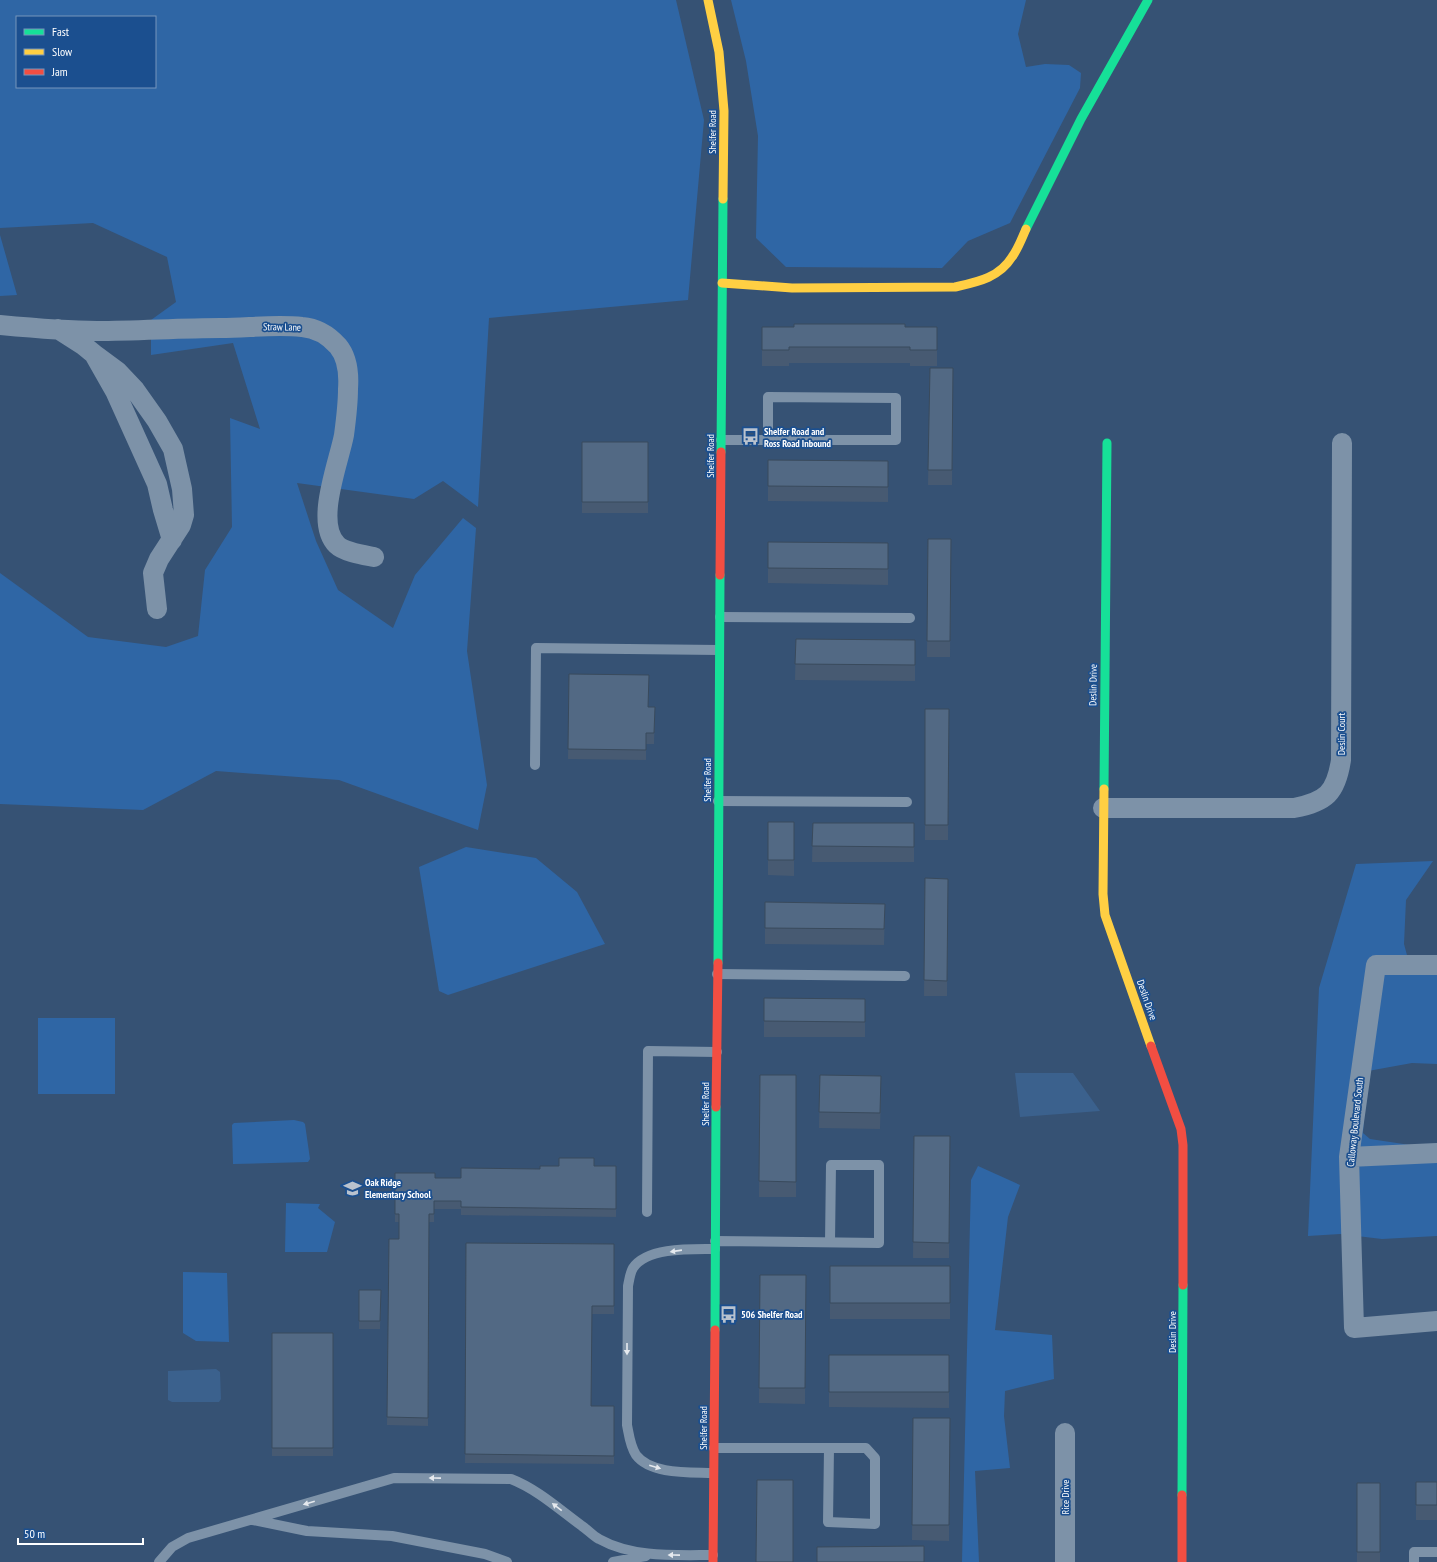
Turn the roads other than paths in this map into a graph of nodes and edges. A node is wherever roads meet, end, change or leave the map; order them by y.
1 (708, 0) edge
2 (1148, 0) edge
3 (722, 283) junction
4 (0, 326) edge
5 (58, 329) junction
6 (94, 354) junction
7 (721, 440) junction
8 (768, 440) junction
9 (1107, 443) dead end
10 (1342, 443) dead end
11 (172, 540) junction
12 (374, 557) dead end
13 (157, 609) dead end
14 (720, 617) junction
15 (910, 618) dead end
16 (720, 650) junction
17 (535, 765) dead end
18 (718, 801) junction
19 (907, 802) dead end
20 (1103, 808) junction
21 (1437, 965) edge
22 (717, 974) junction
23 (906, 976) dead end
24 (717, 1052) junction
25 (1437, 1154) edge
26 (1349, 1157) junction
27 (647, 1212) dead end
28 (830, 1242) junction
29 (715, 1245) junction
30 (1437, 1321) edge
31 (1065, 1433) dead end
32 (714, 1448) junction
33 (829, 1448) junction
34 (714, 1473) junction
35 (251, 1520) junction
36 (1437, 1552) edge
37 (659, 1554) junction
38 (713, 1559) edge
39 (159, 1562) edge
40 (507, 1562) edge
41 (613, 1562) edge
42 (1065, 1562) edge
43 (1182, 1562) edge
44 (1414, 1562) edge

1 - 3 street, Shelfer Road
2 - 3 street
3 - 7 street, Shelfer Road
4 - 5 street, Straw Lane
5 - 6 street
5 - 12 street, Straw Lane
6 - 11 street
6 - 11 street
7 - 8 lane
7 - 14 street, Shelfer Road
8 - 8 lane
9 - 20 street, Deslin Drive
10 - 20 street, Deslin Court
11 - 13 street
14 - 15 lane
14 - 16 street, Shelfer Road
16 - 17 lane
16 - 18 street, Shelfer Road
18 - 19 lane
18 - 22 street, Shelfer Road
20 - 43 street, Deslin Drive
21 - 26 street, Calloway Boulevard South
22 - 23 lane
22 - 24 street, Shelfer Road
24 - 27 lane
24 - 29 street, Shelfer Road
25 - 26 street
26 - 30 street, Calloway Boulevard South
28 - 28 lane
28 - 29 lane
29 - 32 street, Shelfer Road
29 -> 34 lane
31 - 42 street, Rice Drive
32 - 33 lane
32 - 34 street, Shelfer Road
33 - 33 lane
34 - 38 street, Shelfer Road
37 -> 35 lane
35 - 39 lane
35 - 40 lane
36 - 44 lane
38 -> 37 lane
37 - 41 lane

